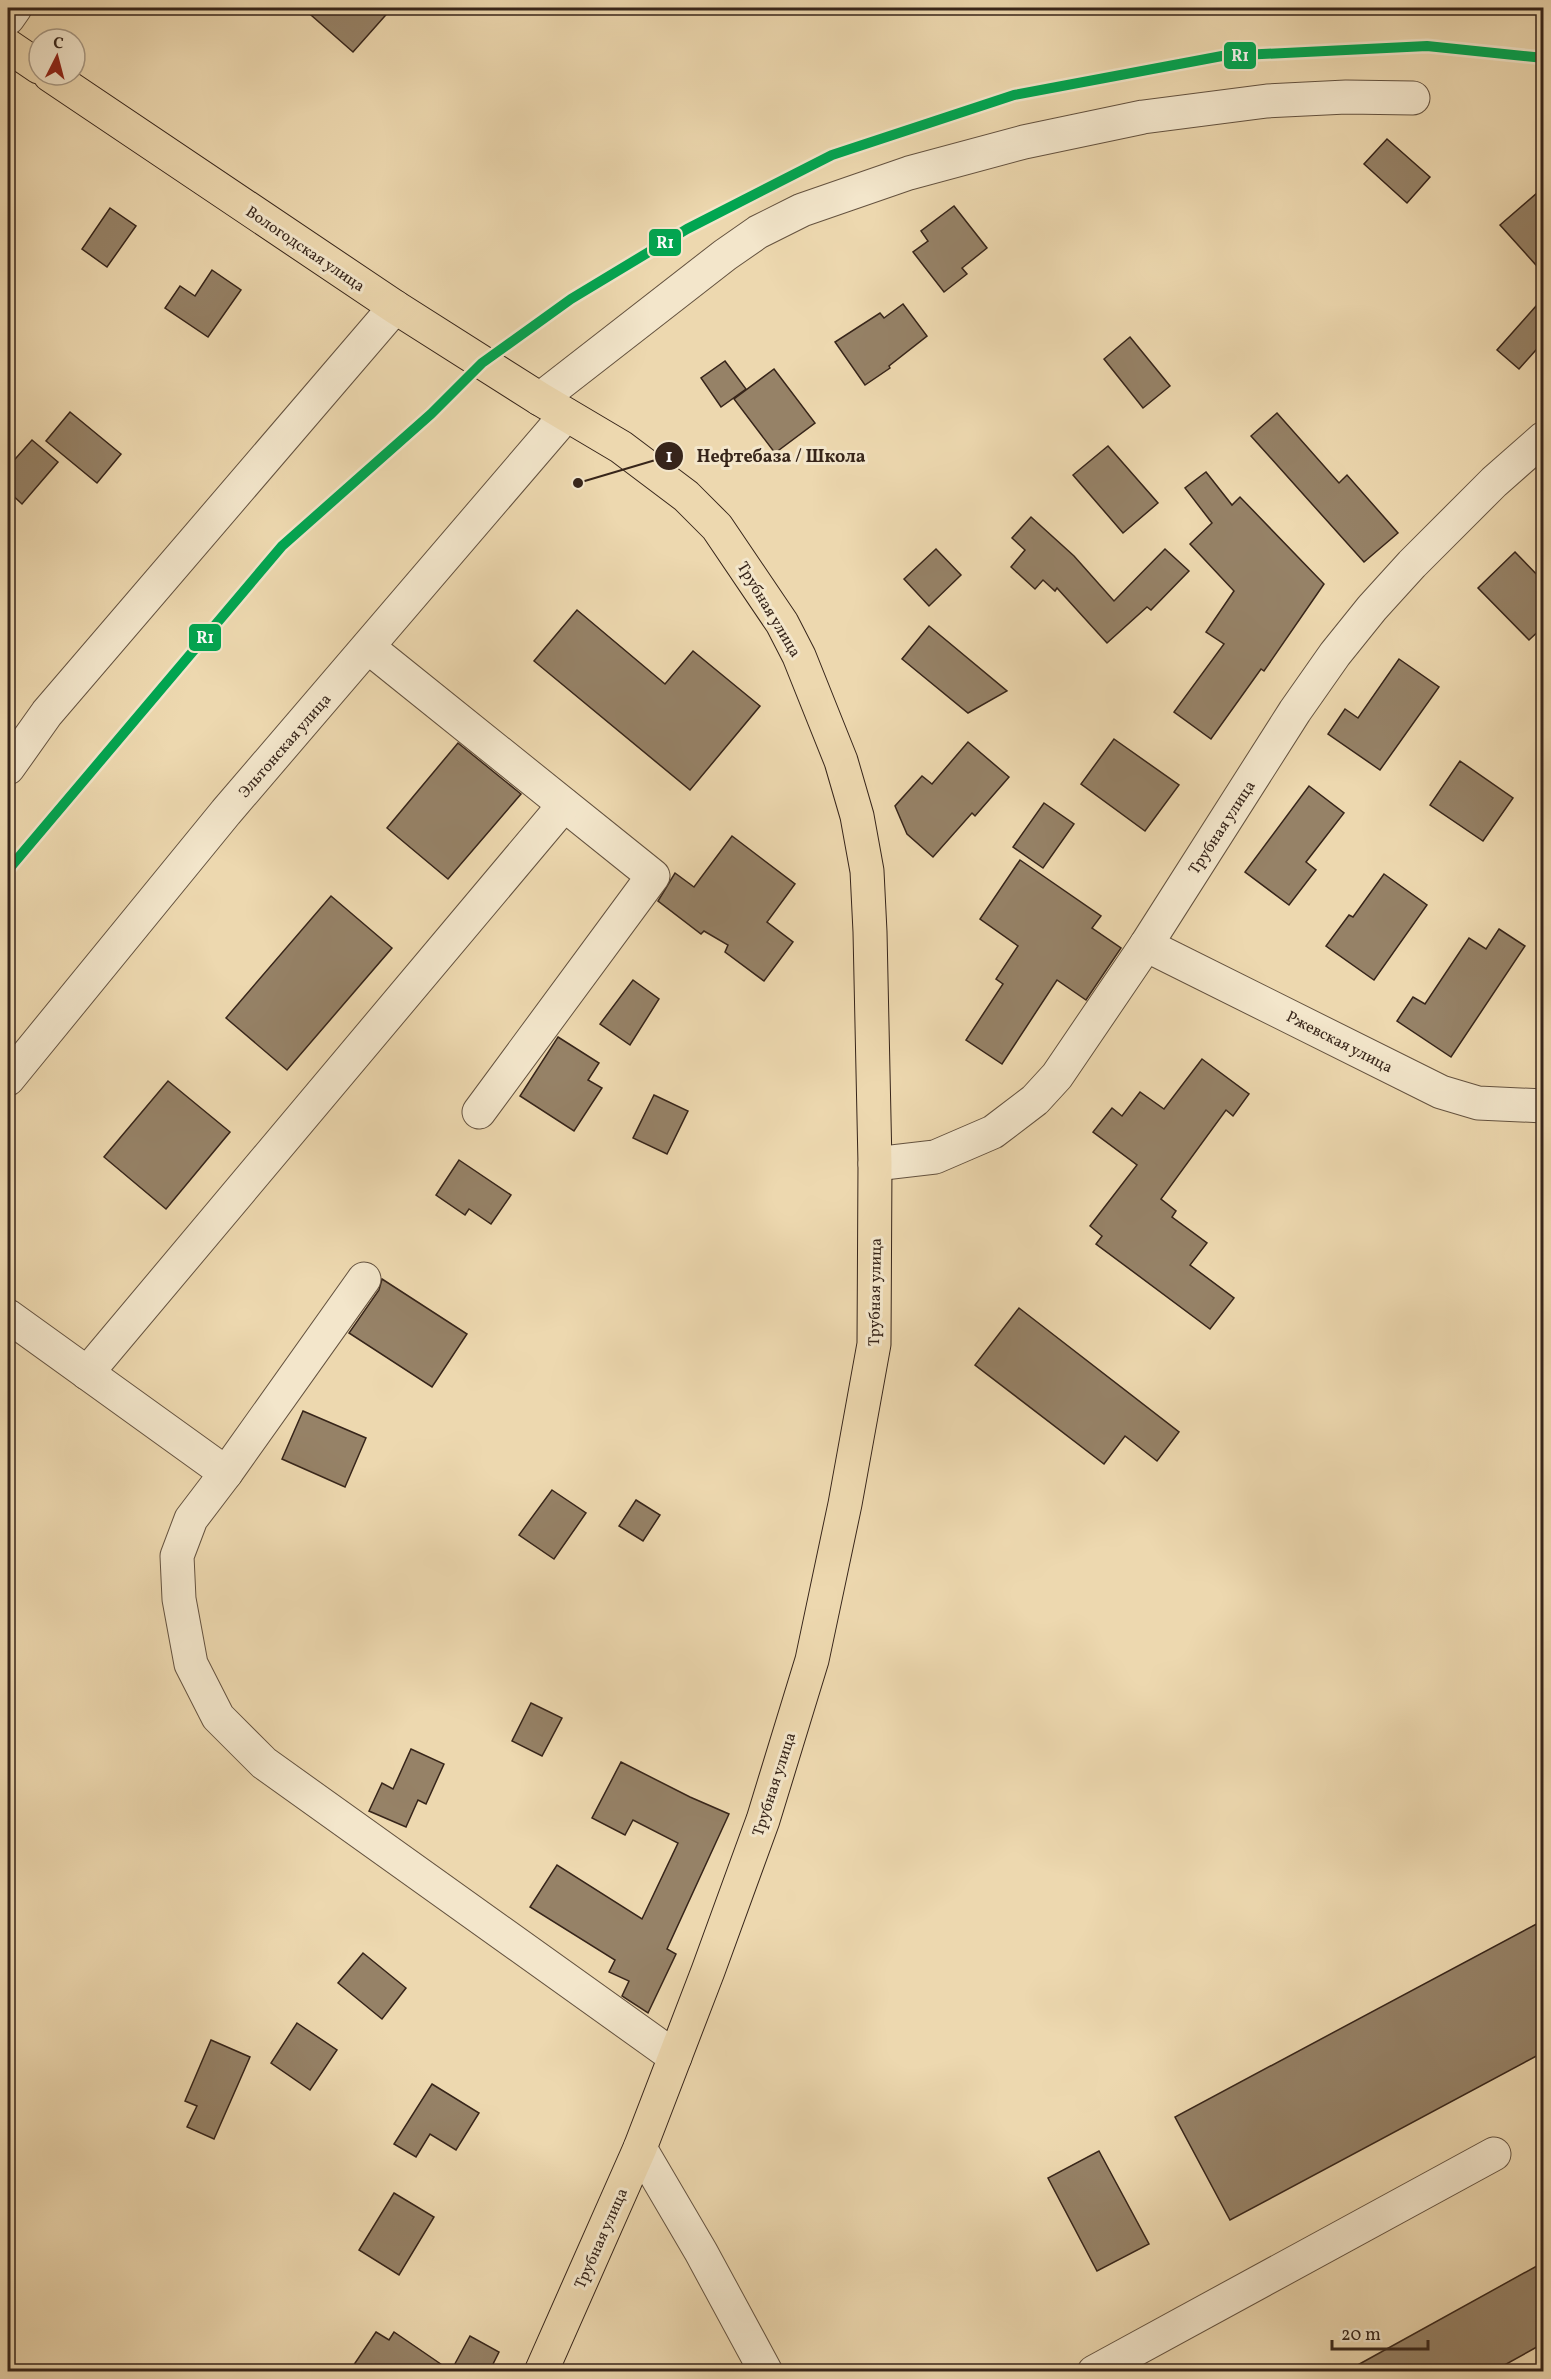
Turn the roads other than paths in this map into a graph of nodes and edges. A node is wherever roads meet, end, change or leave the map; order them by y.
1 (15, 8) edge
2 (8, 18) edge
3 (8, 46) edge
4 (27, 59) edge
5 (68, 87) edge
6 (1413, 98) dead end
7 (395, 308) junction
8 (553, 407) junction
9 (1544, 438) edge
10 (368, 647) junction
11 (8, 768) edge
12 (564, 805) junction
13 (1146, 945) junction
14 (8, 1079) edge
15 (1544, 1106) edge
16 (479, 1112) dead end
17 (875, 1164) junction
18 (364, 1279) dead end
19 (8, 1316) edge
20 (87, 1373) junction
21 (226, 1473) junction
22 (675, 2057) junction
23 (640, 2148) junction
24 (1494, 2154) dead end
25 (542, 2372) edge
26 (766, 2372) edge
27 (1094, 2372) edge

1 - 2 street
3 - 4 main road
5 - 7 main road, Вологодская улица
6 - 8 street, Эльтонская улица
7 - 8 main road, Вологодская улица
7 - 11 street
8 - 10 street, Эльтонская улица
8 - 17 main road, Трубная улица
9 - 13 street, Трубная улица
10 - 12 street
10 - 14 street, Эльтонская улица
12 - 16 street
12 - 20 street
13 - 15 street, Ржевская улица
13 - 17 street, Трубная улица
17 - 22 main road, Трубная улица
18 - 21 street
19 - 20 street
20 - 21 street
21 - 22 street
22 - 23 main road, Трубная улица
23 - 25 main road, Трубная улица
23 - 26 street
24 - 27 street

